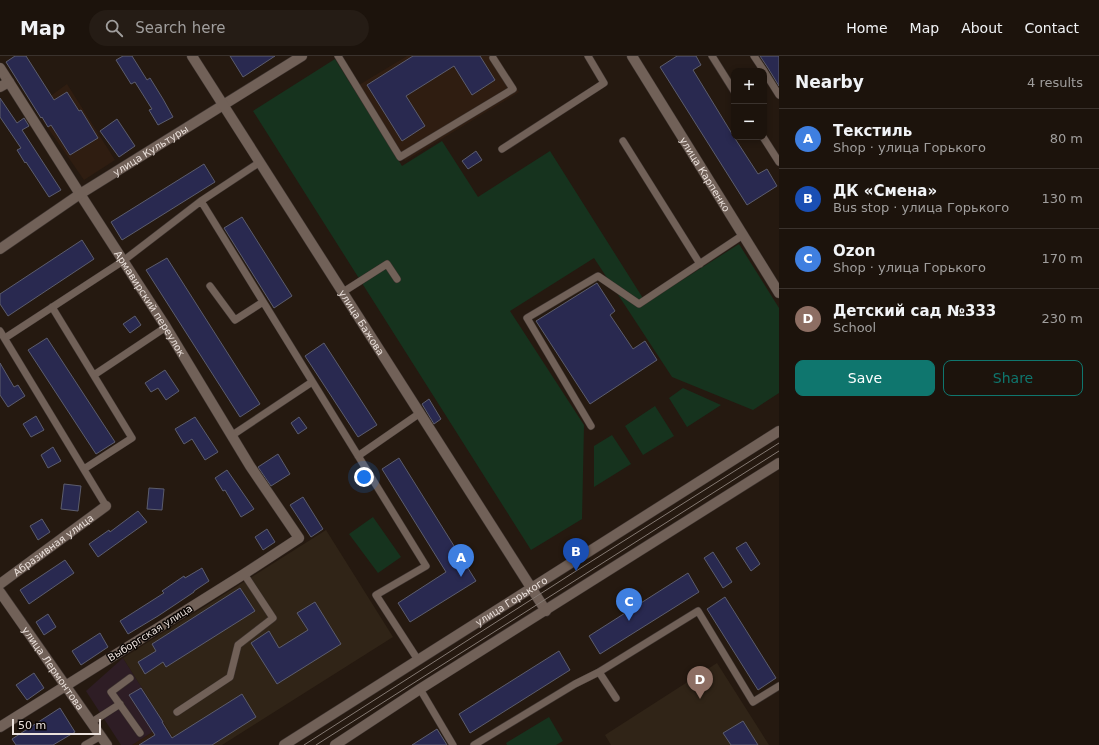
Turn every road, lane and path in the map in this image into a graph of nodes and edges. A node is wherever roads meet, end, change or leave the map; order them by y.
1 (192, 56) edge
2 (302, 56) edge
3 (338, 56) edge
4 (588, 56) edge
5 (632, 56) edge
6 (712, 56) edge
7 (754, 56) edge
8 (493, 58) dead end
9 (0, 68) edge
10 (762, 68) edge
11 (767, 76) edge
12 (4, 85) edge
13 (731, 86) edge
14 (779, 95) edge
15 (224, 105) junction
16 (765, 140) edge
17 (623, 141) dead end
18 (502, 149) dead end
19 (260, 162) junction
20 (779, 162) edge
21 (80, 194) junction
22 (201, 201) junction
23 (743, 235) junction
24 (0, 249) edge
25 (123, 261) junction
26 (700, 264) junction
27 (397, 279) dead end
28 (210, 286) dead end
29 (343, 292) junction
30 (779, 293) edge
31 (263, 302) junction
32 (52, 307) junction
33 (166, 327) junction
34 (0, 331) edge
35 (4, 338) junction
36 (94, 375) junction
37 (312, 382) junction
38 (420, 413) junction
39 (591, 426) dead end
40 (779, 431) edge
41 (231, 436) junction
42 (358, 456) junction
43 (779, 463) edge
44 (84, 469) junction
45 (106, 506) joint
46 (299, 538) joint
47 (244, 574) junction
48 (0, 584) edge
49 (532, 588) junction
50 (0, 592) edge
51 (546, 611) junction
52 (418, 660) junction
53 (599, 672) junction
54 (130, 678) dead end
55 (66, 685) junction
56 (779, 686) edge
57 (420, 690) junction
58 (616, 698) dead end
59 (120, 704) junction
60 (177, 712) dead end
61 (92, 722) junction
62 (0, 727) edge
63 (140, 732) dead end
64 (101, 736) junction
65 (85, 745) edge
66 (107, 745) edge
67 (284, 745) edge
68 (335, 745) edge
69 (452, 745) edge
70 (474, 745) edge

1 - 15 street, улица Бажова
2 - 15 street, улица Культуры
3 - 8 lane
4 - 18 lane
5 - 23 street, улица Карпенко
6 - 13 lane
7 - 10 lane
9 - 12 street, Армавирский переулок
11 - 14 lane
12 - 21 street, Армавирский переулок
15 - 19 street, улица Бажова
15 - 21 street, улица Культуры
16 - 20 lane
17 - 26 lane
19 - 22 lane
19 - 29 street, улица Бажова
21 - 24 street, улица Культуры
21 - 25 street, Армавирский переулок
22 - 25 lane
22 - 31 lane
23 - 26 lane
23 - 30 street, улица Карпенко
25 - 32 lane
25 - 33 street, Армавирский переулок
26 - 39 lane
27 - 29 lane
28 - 31 lane
29 - 38 street, улица Бажова
31 - 37 lane
32 - 35 lane
32 - 36 lane
33 - 36 lane
33 - 41 street, Армавирский переулок
34 - 35 lane
35 - 44 lane
36 - 44 lane
37 - 41 lane
37 - 42 lane
38 - 42 lane
38 - 49 street, улица Бажова
40 - 49 street, улица Горького
41 - 46 street, Армавирский переулок
42 - 52 lane
43 - 51 street
44 - 45 lane
45 - 48 street, Абразивная улица
46 - 47 street, Выборгская улица
47 - 55 street, Выборгская улица
47 - 60 lane
49 - 51 street, улица Бажова
49 - 52 street, улица Горького
50 - 55 street, улица Лермонтова
51 - 57 street
52 - 67 street, улица Горького
53 - 56 lane
53 - 58 lane
53 - 70 lane
54 - 59 lane
55 - 61 street, улица Лермонтова
55 - 62 street, Выборгская улица
57 - 68 street
57 - 69 lane
59 - 61 lane
59 - 63 lane
61 - 64 street, улица Лермонтова
64 - 65 lane
64 - 66 street, улица Лермонтова

